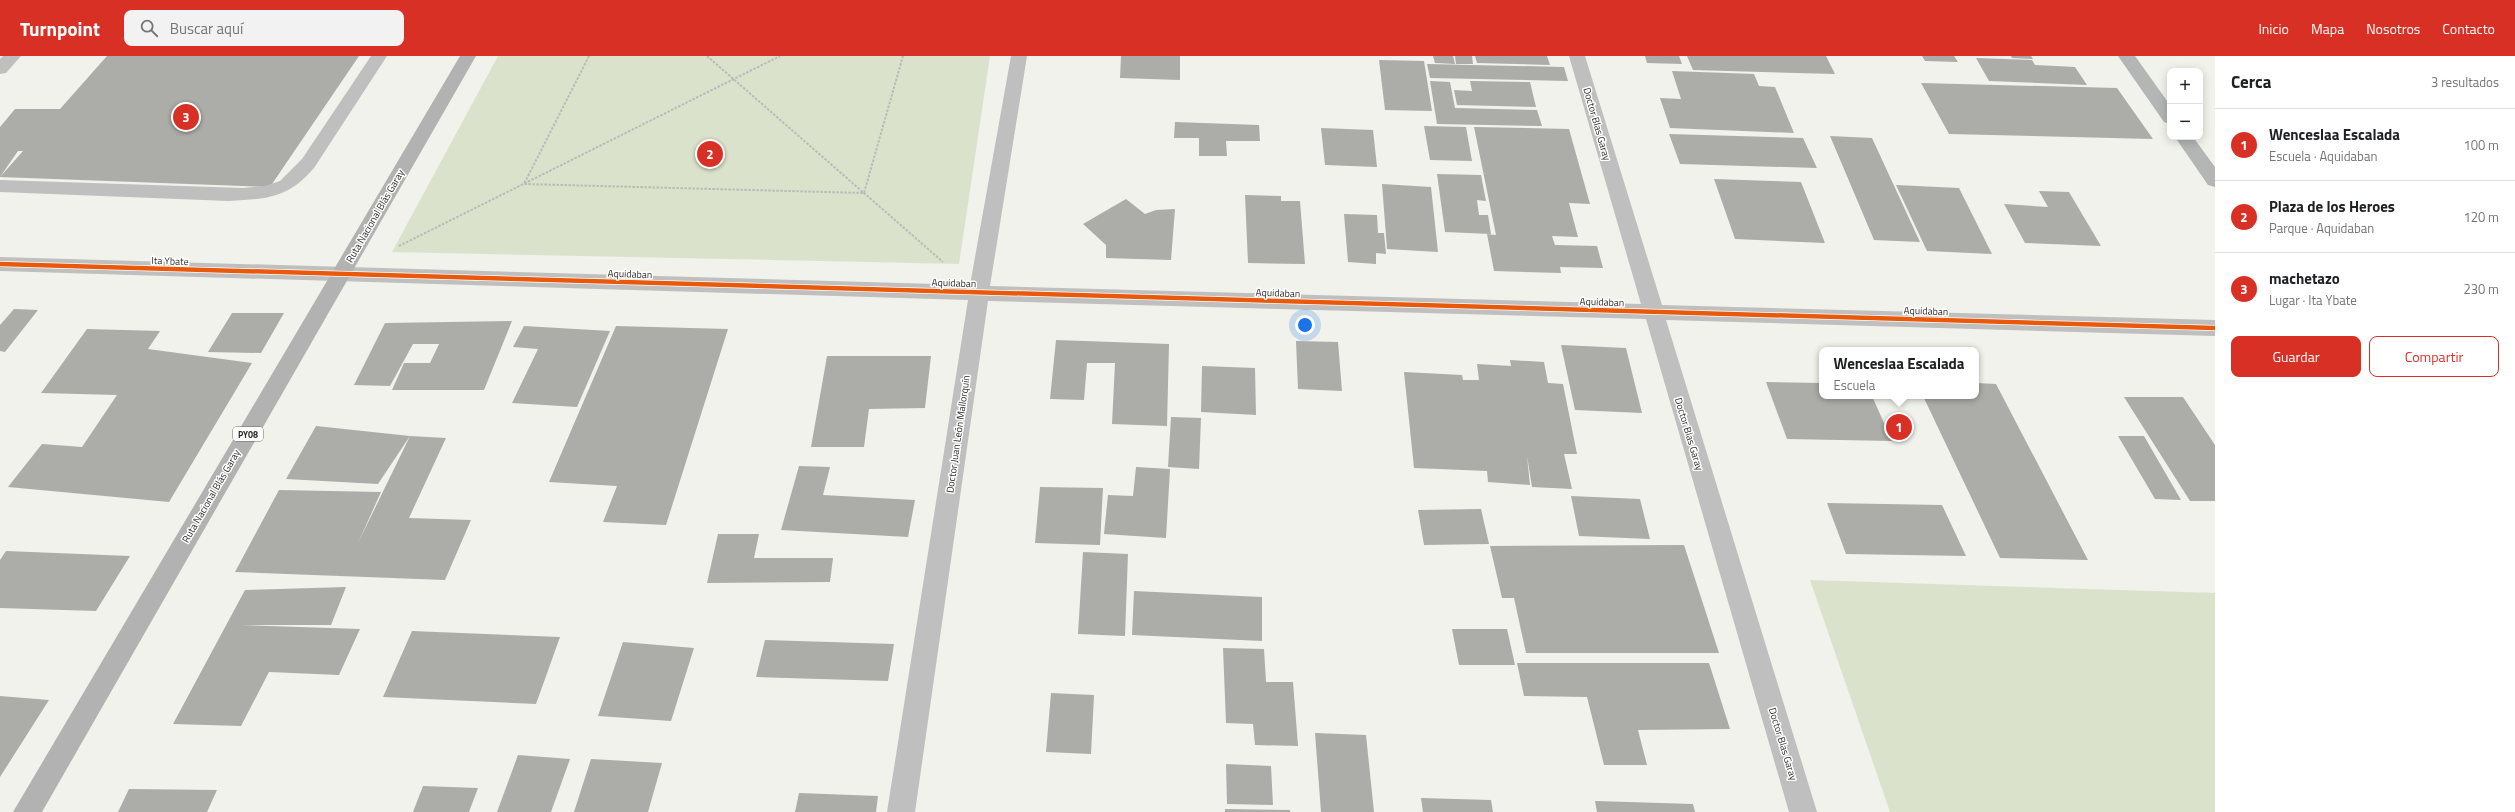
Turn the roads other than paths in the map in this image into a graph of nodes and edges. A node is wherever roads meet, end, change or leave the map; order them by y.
1 (13, 56) edge
2 (379, 56) edge
3 (468, 56) edge
4 (1019, 56) edge
5 (1577, 56) edge
6 (2126, 56) edge
7 (0, 69) edge
8 (2167, 114) edge
9 (2186, 140) edge
10 (2215, 181) edge
11 (0, 186) edge
12 (0, 264) edge
13 (340, 275) junction
14 (979, 293) junction
15 (1652, 312) junction
16 (2215, 328) edge
17 (27, 812) edge
18 (901, 812) edge
19 (1803, 812) edge

1 - 7 street
2 - 11 lane
3 - 13 highway, Ruta Nacional Blás Garay / PY08
4 - 14 street, Doctor Juan León Mallorquín
5 - 15 street, Doctor Blas Garay
6 - 8 street
9 - 10 street
12 - 13 street, Ita Ybate
13 - 14 street, Aquidaban
13 - 17 highway, Ruta Nacional Blás Garay / PY08
14 - 15 street, Aquidaban
14 - 18 street, Doctor Juan León Mallorquín
15 - 16 street, Aquidaban
15 - 19 street, Doctor Blas Garay

